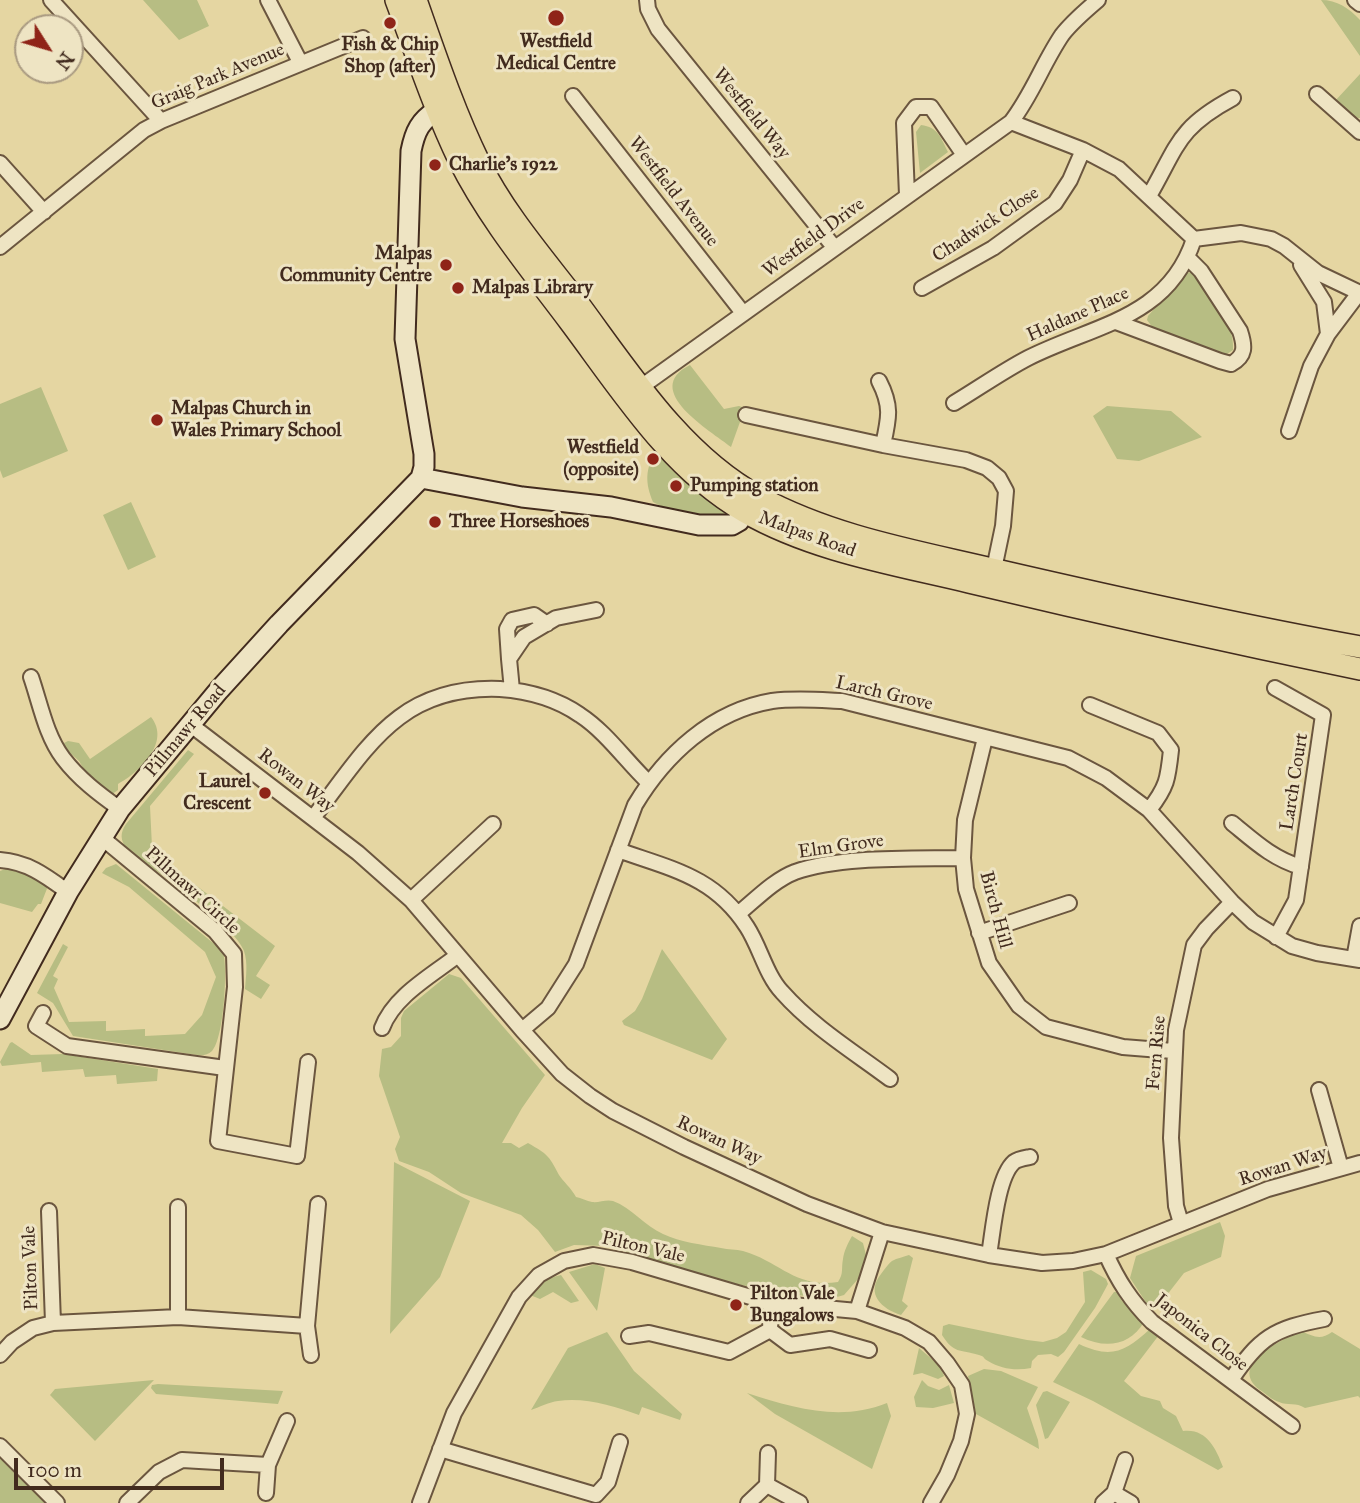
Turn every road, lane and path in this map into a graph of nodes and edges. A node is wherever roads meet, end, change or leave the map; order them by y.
1 (51, 0) edge
2 (268, 0) edge
3 (396, 0) edge
4 (416, 0) edge
5 (647, 0) edge
6 (1098, 0) edge
7 (1355, 0) edge
8 (1360, 4) edge
9 (363, 38) dead end
10 (300, 62) junction
11 (1317, 94) dead end
12 (573, 96) dead end
13 (1233, 99) dead end
14 (447, 116) junction
15 (161, 121) junction
16 (1011, 122) junction
17 (1360, 132) edge
18 (1083, 150) junction
19 (964, 155) junction
20 (0, 163) edge
21 (907, 195) junction
22 (1149, 196) junction
23 (44, 212) junction
24 (1194, 239) junction
25 (0, 247) edge
26 (834, 247) junction
27 (1296, 256) junction
28 (1188, 258) junction
29 (922, 288) dead end
30 (1360, 293) edge
31 (743, 313) junction
32 (1116, 322) junction
33 (1328, 334) junction
34 (878, 381) dead end
35 (641, 387) junction
36 (954, 403) dead end
37 (746, 415) dead end
38 (1289, 431) dead end
39 (883, 445) junction
40 (421, 478) junction
41 (745, 512) junction
42 (994, 569) junction
43 (596, 610) dead end
44 (547, 624) junction
45 (1360, 647) edge
46 (509, 659) junction
47 (1360, 668) edge
48 (31, 677) dead end
49 (1275, 688) dead end
50 (512, 690) junction
51 (1090, 705) dead end
52 (191, 725) junction
53 (985, 738) junction
54 (649, 782) junction
55 (120, 809) junction
56 (1149, 810) junction
57 (313, 818) junction
58 (1232, 823) dead end
59 (493, 824) dead end
60 (101, 837) junction
61 (618, 850) junction
62 (963, 858) junction
63 (0, 860) edge
64 (1301, 867) junction
65 (68, 892) junction
66 (411, 900) junction
67 (1069, 902) dead end
68 (1232, 902) junction
69 (738, 914) junction
70 (1360, 926) edge
71 (979, 933) junction
72 (1276, 937) junction
73 (458, 955) junction
74 (1357, 960) edge
75 (43, 1013) dead end
76 (0, 1019) edge
77 (382, 1028) dead end
78 (522, 1030) junction
79 (1173, 1051) junction
80 (307, 1062) dead end
81 (225, 1068) junction
82 (891, 1079) dead end
83 (1319, 1090) dead end
84 (1030, 1157) dead end
85 (1360, 1163) edge
86 (1341, 1168) junction
87 (318, 1204) dead end
88 (178, 1207) dead end
89 (48, 1211) dead end
90 (1181, 1223) junction
91 (882, 1232) junction
92 (1106, 1254) junction
93 (989, 1255) junction
94 (771, 1303) junction
95 (857, 1311) junction
96 (178, 1317) junction
97 (1324, 1319) dead end
98 (53, 1323) junction
99 (307, 1326) junction
100 (770, 1330) junction
101 (629, 1336) dead end
102 (869, 1350) dead end
103 (0, 1355) edge
104 (311, 1355) dead end
105 (1231, 1380) junction
106 (287, 1421) dead end
107 (1292, 1426) dead end
108 (620, 1442) dead end
109 (0, 1446) edge
110 (440, 1449) junction
111 (768, 1453) dead end
112 (1125, 1460) dead end
113 (268, 1465) junction
114 (767, 1485) junction
115 (266, 1493) dead end
116 (1108, 1498) edge
117 (597, 1499) edge
118 (57, 1503) edge
119 (127, 1503) edge
120 (420, 1503) edge
121 (748, 1503) edge
122 (800, 1503) edge
123 (931, 1503) edge
124 (1132, 1503) edge

1 - 15 street
2 - 10 street
3 - 14 main road, Malpas Road
4 - 14 main road, Malpas Road
5 - 26 street, Westfield Way
6 - 16 street
7 - 8 street
9 - 10 street, Graig Park Avenue
10 - 15 street, Graig Park Avenue
11 - 17 street
12 - 31 street, Westfield Avenue
13 - 22 street
14 - 35 main road, Malpas Road
14 - 40 street
14 - 41 main road, Malpas Road
15 - 23 street, Graig Park Avenue
16 - 18 street
16 - 19 street, Westfield Drive
18 - 22 street
18 - 29 street, Chadwick Close
19 - 21 street, Westfield Drive
19 - 21 street
20 - 23 street
21 - 26 street, Westfield Drive
22 - 24 street
23 - 25 street, Graig Park Avenue
24 - 27 street
24 - 28 street, Haldane Place
26 - 31 street, Westfield Drive
27 - 30 street
27 - 33 street
28 - 32 street, Haldane Place
28 - 32 street
30 - 33 street
31 - 35 street, Westfield Drive
32 - 36 street, Haldane Place
33 - 38 street
34 - 39 street
35 - 42 main road, Malpas Road
37 - 39 street
39 - 42 street
40 - 41 street
40 - 52 street, Pillmawr Road
41 - 47 main road, Malpas Road
42 - 45 main road, Malpas Road
43 - 44 street
44 - 46 street
44 - 46 street
46 - 50 street
48 - 55 street
49 - 64 street, Larch Court
50 - 54 street
50 - 57 street
51 - 56 street
52 - 55 street, Pillmawr Road
52 - 57 street, Rowan Way
53 - 54 street, Larch Grove
53 - 56 street, Larch Grove
53 - 62 street, Birch Hill
54 - 61 street, Larch Grove
55 - 60 street, Pillmawr Road
56 - 68 street, Larch Grove
57 - 66 street, Rowan Way
58 - 64 street, Larch Court
59 - 66 street
60 - 65 street, Pillmawr Road
60 - 81 street, Pillmawr Circle
61 - 69 street
61 - 78 street, Larch Grove
62 - 69 street, Elm Grove
62 - 71 street, Birch Hill
63 - 65 street
64 - 72 street, Larch Court
65 - 76 street, Pillmawr Road
66 - 73 street, Rowan Way
67 - 71 street
68 - 72 street, Larch Grove
68 - 79 street, Fern Rise
69 - 82 street
70 - 74 street
71 - 79 street, Birch Hill
72 - 74 street, Larch Grove
73 - 77 street
73 - 78 street, Rowan Way
75 - 81 street
78 - 91 street, Rowan Way
79 - 90 street, Fern Rise
80 - 81 street, Pillmawr Circle
83 - 86 street
84 - 93 street
85 - 86 street, Rowan Way
86 - 90 street, Rowan Way
87 - 99 street
88 - 96 street
89 - 98 street, Pilton Vale
90 - 92 street, Rowan Way
91 - 93 street, Rowan Way
91 - 95 street
92 - 93 street, Rowan Way
92 - 105 street, Japonica Close
94 - 95 street, Pilton Vale
94 - 100 street
94 - 110 street, Pilton Vale
95 - 123 street, Pilton Vale
96 - 98 street, Pilton Vale
96 - 99 street, Pilton Vale
97 - 105 street
98 - 103 street, Pilton Vale
99 - 104 street
100 - 101 street
100 - 102 street
105 - 107 street, Japonica Close
106 - 113 street
108 - 117 street
109 - 118 street
110 - 117 street
110 - 120 street, Pilton Vale
111 - 114 street
112 - 116 street
113 - 115 street
113 - 119 street
114 - 121 street
114 - 122 street
116 - 124 street

